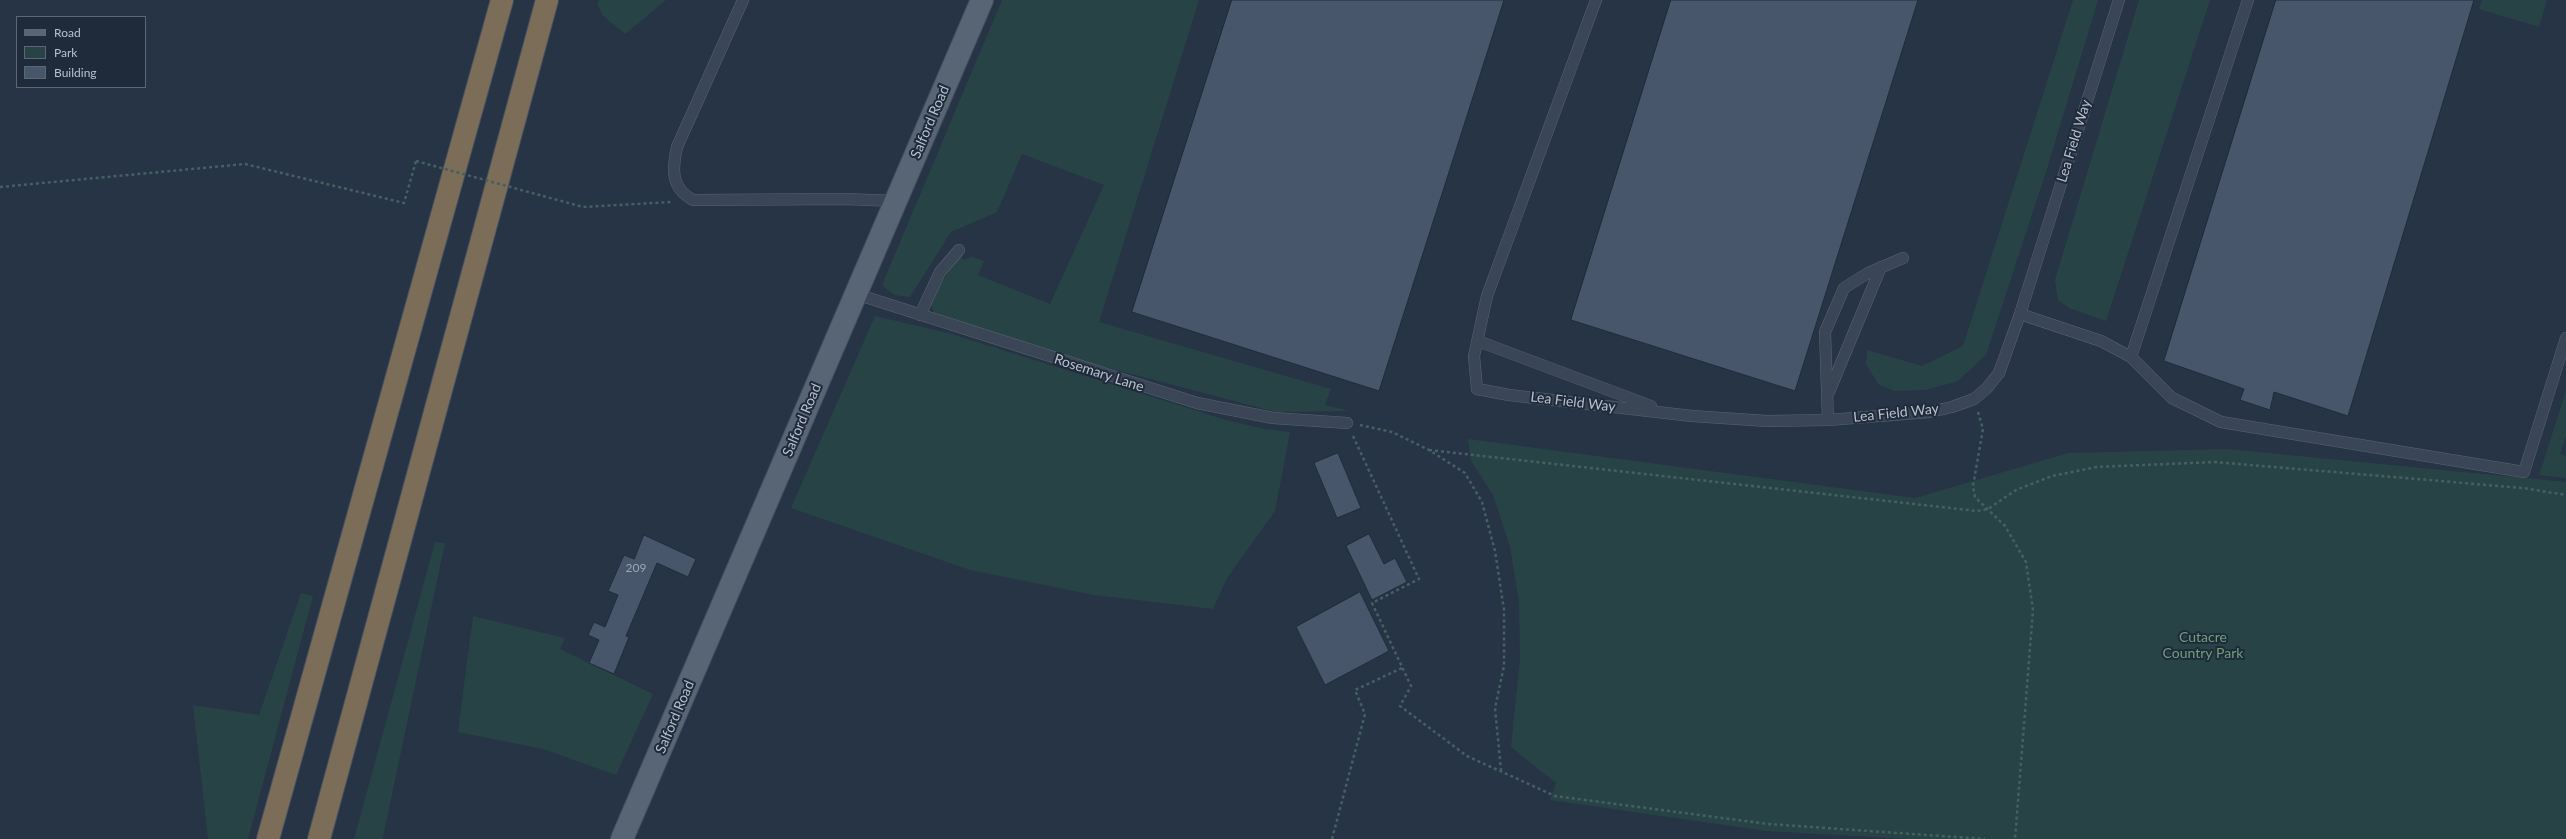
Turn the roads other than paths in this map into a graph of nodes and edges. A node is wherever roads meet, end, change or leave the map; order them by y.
1 (547, 0) edge
2 (562, 0) edge
3 (743, 0) edge
4 (982, 0) edge
5 (1596, 0) edge
6 (2118, 0) edge
7 (2248, 0) edge
8 (501, 4) edge
9 (896, 201) junction
10 (488, 214) junction
11 (959, 250) dead end
12 (1903, 258) dead end
13 (1881, 267) junction
14 (856, 294) junction
15 (920, 314) junction
16 (2020, 314) junction
17 (2566, 338) edge
18 (1478, 341) junction
19 (2131, 357) junction
20 (1827, 397) junction
21 (1669, 413) junction
22 (1828, 420) junction
23 (1347, 423) road end
24 (268, 839) edge
25 (319, 839) edge
26 (622, 839) edge

1 - 10 highway
2 - 10 highway
3 - 9 lane
4 - 9 main road, Salford Road
5 - 18 lane
6 - 16 lane, Lea Field Way
7 - 19 lane
8 - 24 highway
9 - 14 main road, Salford Road
10 - 25 highway
11 - 15 lane
12 - 13 lane
13 - 20 lane
13 - 20 lane
14 - 15 lane, Rosemary Lane
14 - 26 main road, Salford Road
15 - 23 lane, Rosemary Lane
16 - 19 lane
16 - 22 lane, Lea Field Way
17 - 19 lane
18 - 21 lane
18 - 21 lane, Lea Field Way
20 - 22 lane
21 - 22 lane, Lea Field Way

